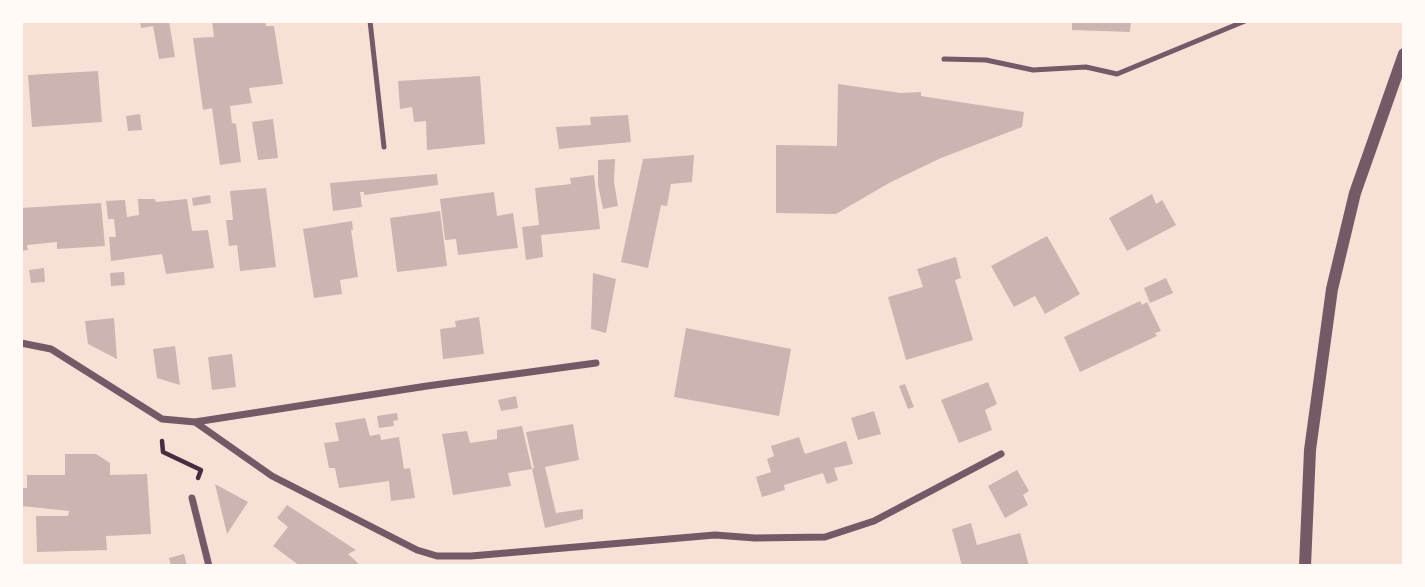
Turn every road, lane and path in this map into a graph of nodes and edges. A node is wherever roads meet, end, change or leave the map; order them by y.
1 (370, 21) edge
2 (1245, 21) edge
3 (1404, 54) edge
4 (944, 59) dead end
5 (384, 147) dead end
6 (21, 343) edge
7 (596, 363) dead end
8 (195, 422) junction
9 (163, 452) dead end
10 (1001, 454) dead end
11 (192, 498) joint
12 (209, 566) edge
13 (1305, 566) edge

1 - 5 lane
2 - 4 lane
3 - 13 street
6 - 8 street
7 - 8 street
8 - 10 street
9 - 11 path
11 - 12 street

